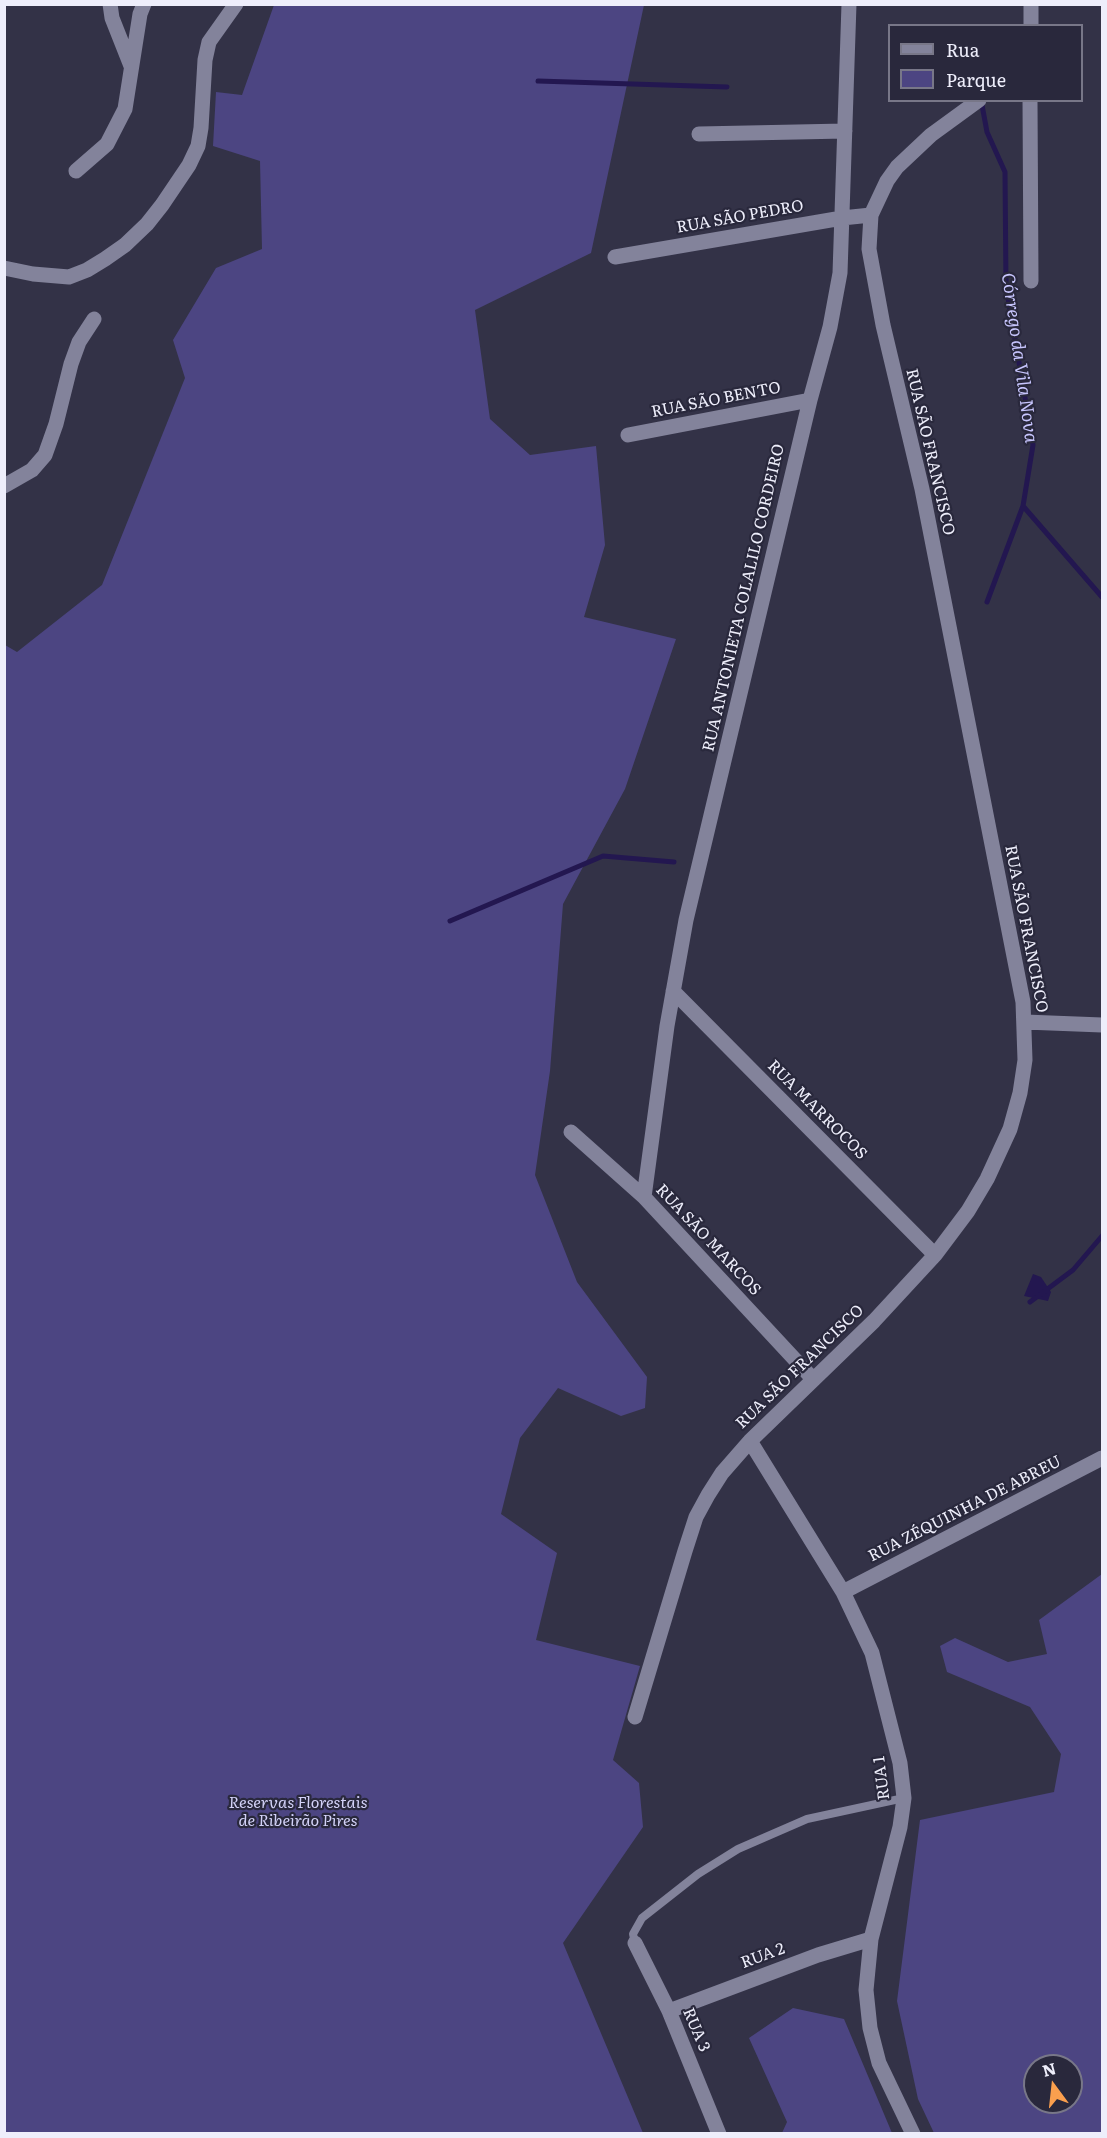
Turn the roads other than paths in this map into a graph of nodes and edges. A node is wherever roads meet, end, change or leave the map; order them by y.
1 (110, 4) edge
2 (144, 4) edge
3 (237, 4) edge
4 (849, 4) edge
5 (1031, 4) edge
6 (1031, 24) edge
7 (131, 66) junction
8 (976, 102) edge
9 (1030, 102) edge
10 (845, 131) junction
11 (699, 134) dead end
12 (76, 171) dead end
13 (871, 214) junction
14 (842, 218) junction
15 (615, 256) dead end
16 (4, 268) edge
17 (1031, 281) dead end
18 (94, 319) dead end
19 (810, 400) junction
20 (628, 435) dead end
21 (4, 486) edge
22 (673, 991) junction
23 (1025, 1022) junction
24 (1102, 1025) edge
25 (571, 1132) dead end
26 (644, 1197) junction
27 (935, 1255) junction
28 (813, 1379) junction
29 (750, 1441) junction
30 (1102, 1458) edge
31 (843, 1592) junction
32 (635, 1717) dead end
33 (904, 1798) junction
34 (871, 1939) junction
35 (635, 1943) joint
36 (669, 2011) junction
37 (719, 2133) edge
38 (913, 2133) edge

1 - 7 street
2 - 7 street
3 - 16 street
4 - 10 street, RUA ANTONIETA COLALILO CORDEIRO
5 - 6 street
7 - 12 street
8 - 13 street
9 - 17 street
10 - 11 street
10 - 14 street, RUA ANTONIETA COLALILO CORDEIRO
13 - 14 street, RUA SÃO PEDRO
13 - 23 street, RUA SÃO FRANCISCO
14 - 15 street, RUA SÃO PEDRO
14 - 19 street, RUA ANTONIETA COLALILO CORDEIRO
18 - 21 street
19 - 20 street, RUA SÃO BENTO
19 - 22 street, RUA ANTONIETA COLALILO CORDEIRO
22 - 26 street, RUA ANTONIETA COLALILO CORDEIRO
22 - 27 street, RUA MARROCOS
23 - 24 street
23 - 27 street, RUA SÃO FRANCISCO
25 - 26 street, RUA SÃO MARCOS
26 - 28 street, RUA SÃO MARCOS
27 - 28 street, RUA SÃO FRANCISCO
28 - 29 street, RUA SÃO FRANCISCO
29 - 31 street, RUA 1
29 - 32 street, RUA SÃO FRANCISCO
30 - 31 street, RUA ZÉQUINHA DE ABREU
31 - 33 street, RUA 1
33 - 34 street, RUA 1
33 - 35 lane
34 - 36 street, RUA 2
34 - 38 street, RUA 1
35 - 36 street, RUA 3
36 - 37 street, RUA 3

